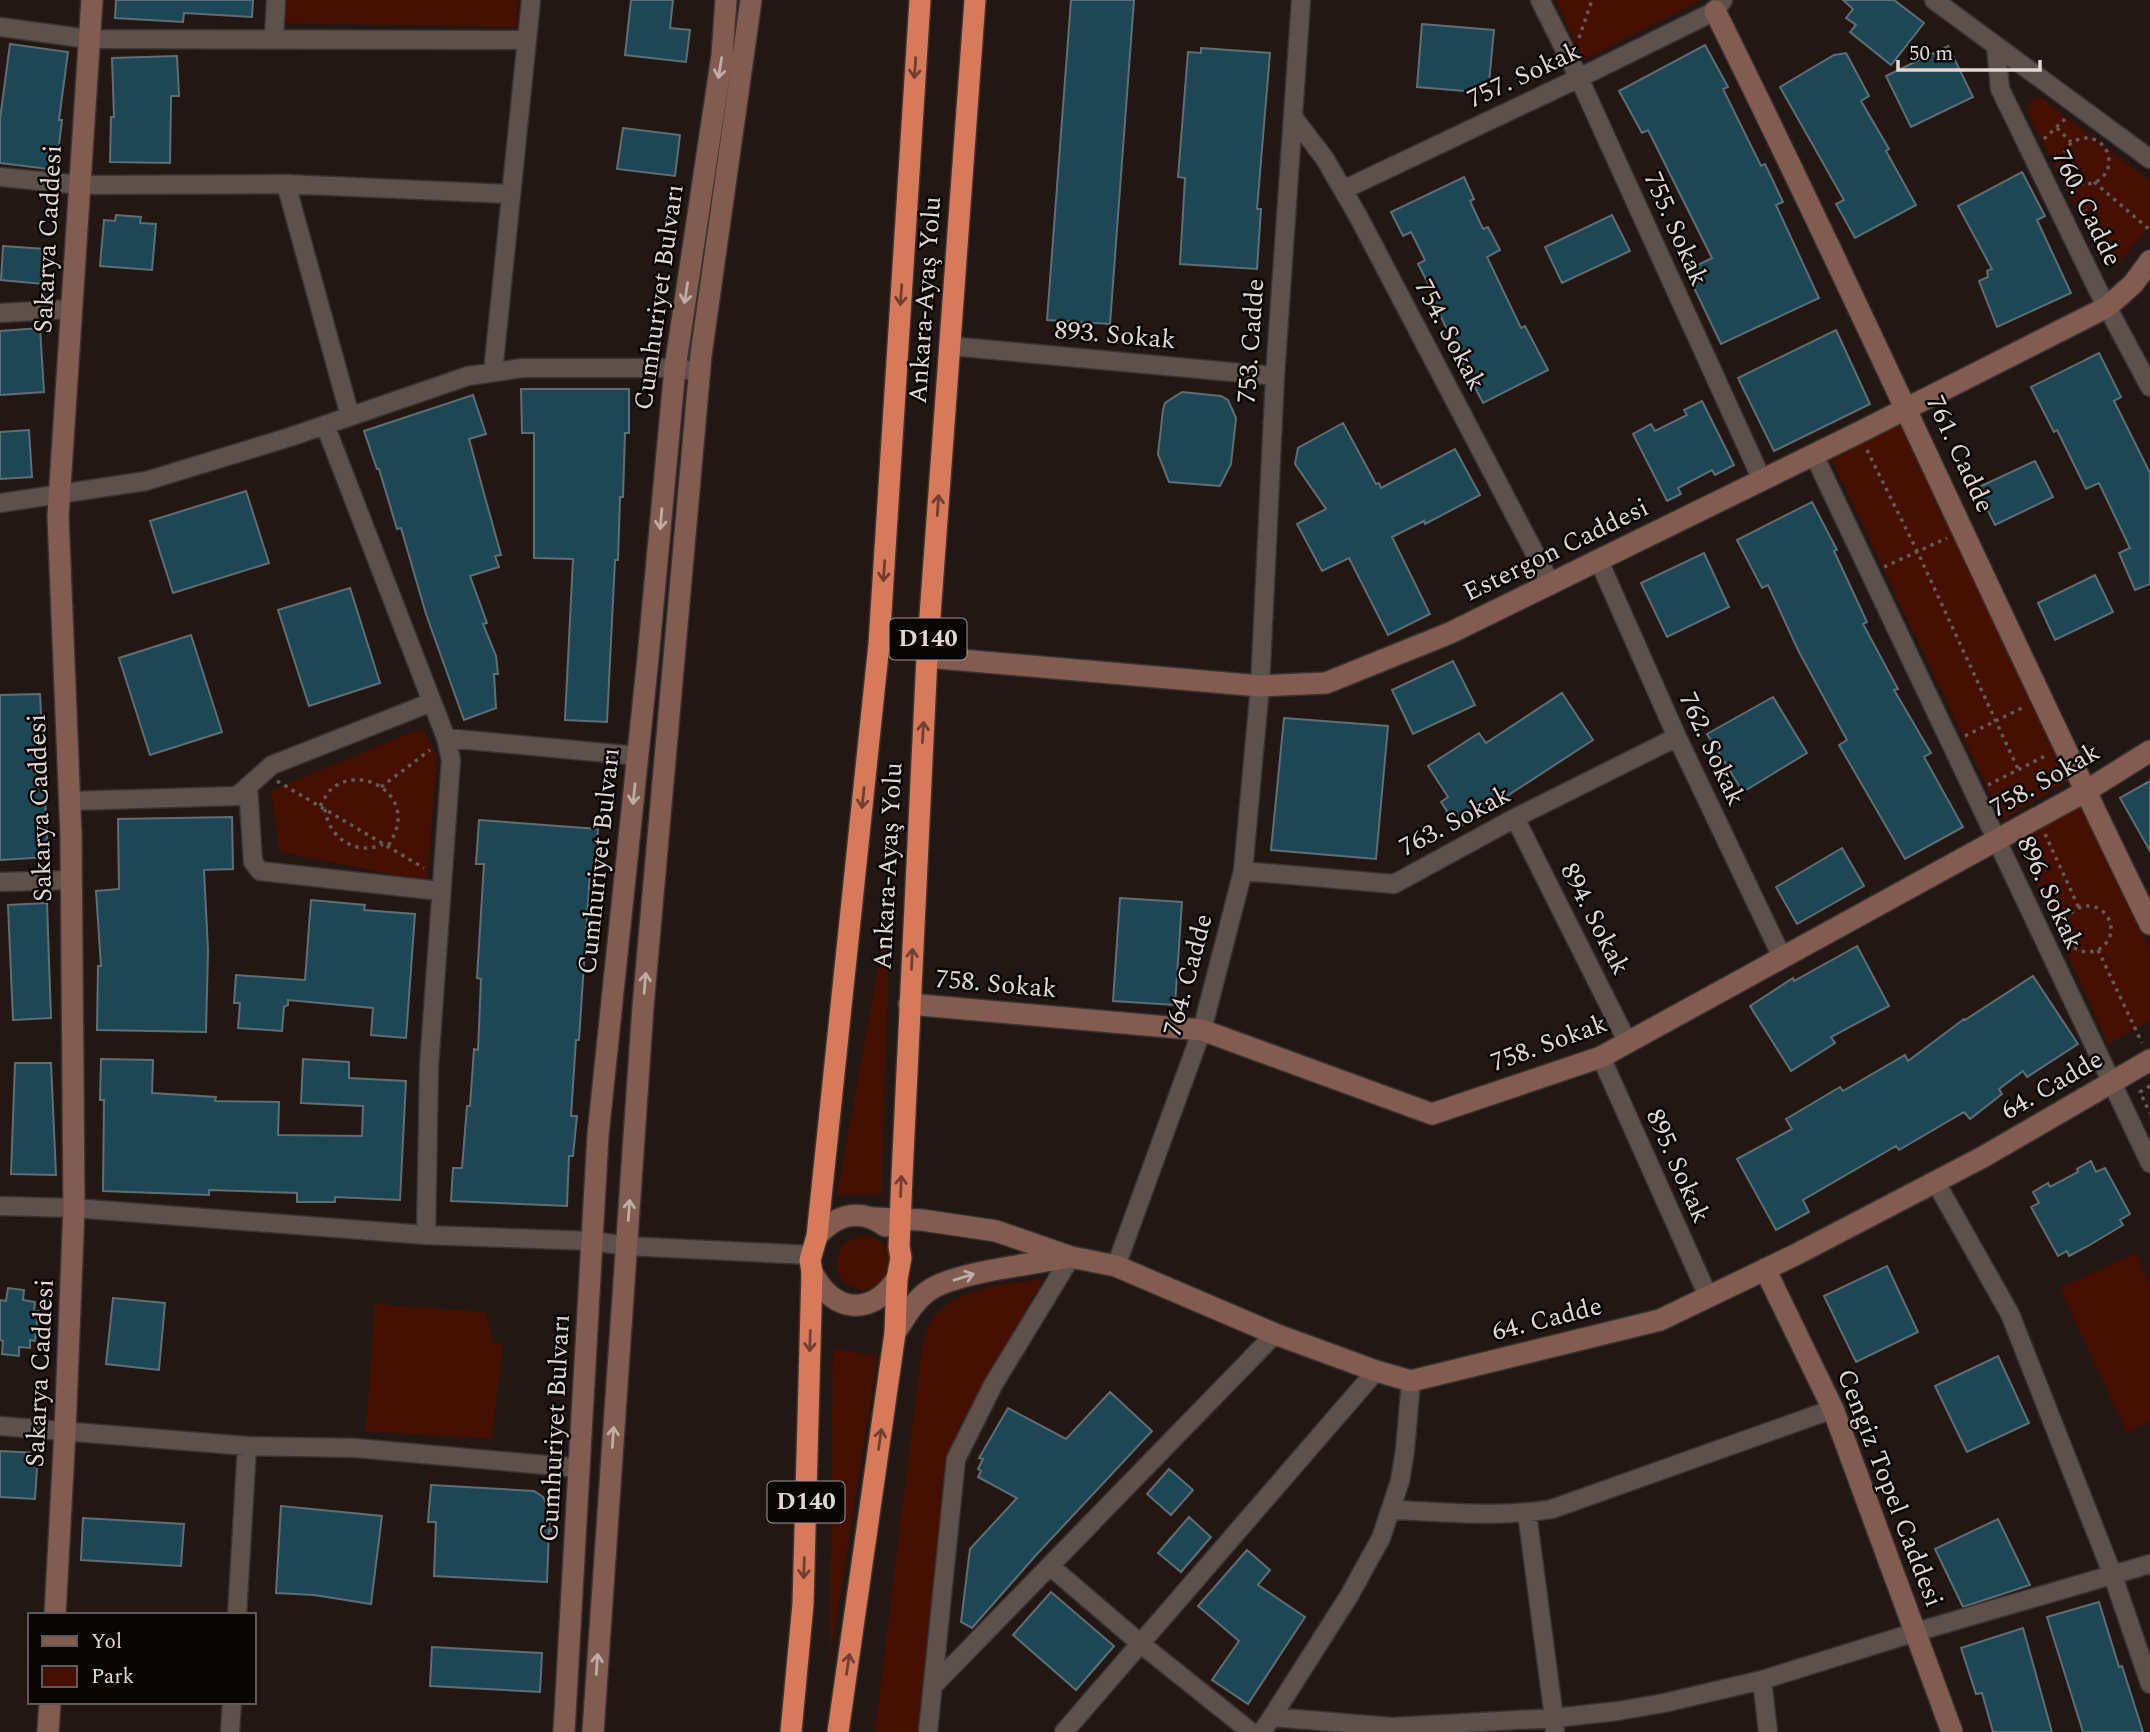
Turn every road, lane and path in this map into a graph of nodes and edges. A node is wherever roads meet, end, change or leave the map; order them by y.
1 (92, 0) edge
2 (276, 0) edge
3 (531, 0) edge
4 (726, 0) edge
5 (751, 0) edge
6 (920, 0) edge
7 (975, 0) edge
8 (1301, 0) edge
9 (1540, 0) edge
10 (1592, 0) edge
11 (1934, 0) edge
12 (1719, 5) edge
13 (0, 27) edge
14 (89, 39) junction
15 (274, 39) junction
16 (1579, 39) dead end
17 (527, 40) junction
18 (1996, 46) junction
19 (1579, 78) junction
20 (1293, 117) junction
21 (2057, 128) dead end
22 (2071, 142) junction
23 (2150, 159) edge
24 (0, 177) edge
25 (2094, 183) junction
26 (286, 184) junction
27 (81, 185) junction
28 (1343, 190) junction
29 (511, 194) junction
30 (2150, 230) edge
31 (2150, 261) edge
32 (2107, 307) junction
33 (71, 309) junction
34 (0, 313) edge
35 (950, 346) junction
36 (675, 368) junction
37 (493, 372) junction
38 (700, 372) junction
39 (1275, 376) junction
40 (2150, 387) edge
41 (1907, 407) junction
42 (351, 416) junction
43 (326, 425) junction
44 (1867, 450) dead end
45 (1814, 455) junction
46 (1762, 480) junction
47 (60, 495) junction
48 (0, 503) edge
49 (1965, 531) junction
50 (1918, 553) junction
51 (1599, 561) junction
52 (1870, 575) junction
53 (1550, 584) junction
54 (927, 657) junction
55 (1260, 686) junction
56 (2042, 698) junction
57 (432, 702) junction
58 (1998, 722) junction
59 (1677, 737) junction
60 (446, 738) junction
61 (1950, 742) junction
62 (2064, 746) junction
63 (2150, 751) edge
64 (638, 756) junction
65 (2018, 769) junction
66 (263, 773) junction
67 (248, 786) junction
68 (381, 787) junction
69 (2085, 791) junction
70 (1974, 793) junction
71 (69, 801) junction
72 (322, 808) junction
73 (1515, 818) junction
74 (2037, 818) junction
75 (1996, 840) junction
76 (386, 845) junction
77 (1243, 871) junction
78 (71, 880) junction
79 (0, 882) edge
80 (441, 884) junction
81 (2079, 908) junction
82 (2150, 924) edge
83 (2098, 950) junction
84 (1782, 957) junction
85 (909, 1004) junction
86 (1202, 1030) junction
87 (1628, 1043) junction
88 (2147, 1054) edge
89 (1601, 1057) junction
90 (2111, 1083) junction
91 (2150, 1086) edge
92 (2150, 1113) edge
93 (2150, 1163) edge
94 (1935, 1181) junction
95 (0, 1206) edge
96 (74, 1208) junction
97 (873, 1218) junction
98 (900, 1218) junction
99 (426, 1235) junction
100 (593, 1241) junction
101 (626, 1246) junction
102 (900, 1247) junction
103 (813, 1254) junction
104 (1071, 1257) junction
105 (1116, 1266) junction
106 (1765, 1269) junction
107 (894, 1287) junction
108 (930, 1289) junction
109 (1708, 1296) junction
110 (895, 1333) junction
111 (1275, 1334) junction
112 (1376, 1371) junction
113 (1411, 1381) junction
114 (1833, 1409) junction
115 (0, 1426) edge
116 (65, 1431) junction
117 (247, 1446) junction
118 (580, 1468) junction
119 (1392, 1510) junction
120 (1527, 1513) junction
121 (2150, 1564) edge
122 (1050, 1566) junction
123 (2112, 1573) junction
124 (55, 1613) edge
125 (237, 1613) edge
126 (1916, 1632) junction
127 (1140, 1644) junction
128 (1762, 1681) junction
129 (2150, 1684) edge
130 (933, 1686) junction
131 (50, 1704) edge
132 (232, 1704) edge
133 (1267, 1725) edge
134 (1554, 1725) edge
135 (1392, 1730) edge
136 (48, 1732) edge
137 (230, 1732) edge
138 (564, 1732) edge
139 (593, 1732) edge
140 (791, 1732) edge
141 (838, 1732) edge
142 (928, 1732) edge
143 (1064, 1732) edge
144 (1251, 1732) edge
145 (1768, 1732) edge
146 (1952, 1732) edge

1 - 14 street, Sakarya Caddesi
2 - 15 street
3 - 17 street
4 -> 36 street, Cumhuriyet Bulvarı
5 - 38 street, Cumhuriyet Bulvarı
6 -> 103 highway, Ankara-Ayaş Yolu / D140
7 - 35 highway, Ankara-Ayaş Yolu / D140
8 - 20 street, 753. Cadde
9 - 19 street, 755. Sokak
10 - 16 path
11 - 18 street
12 - 19 street, 757. Sokak
12 - 41 street, 761. Cadde
13 - 14 street
14 - 15 street
14 - 27 street, Sakarya Caddesi
15 - 17 street
17 - 29 street
18 - 23 street
18 - 32 street, 760. Cadde
19 - 28 street, 757. Sokak
19 - 46 street, 755. Sokak
20 - 28 street, 754. Sokak
20 - 39 street, 753. Cadde
21 - 22 path
22 - 25 path
22 - 25 path
24 - 27 street
25 - 30 path
26 - 27 street
26 - 29 street
26 - 42 street
27 - 33 street, Sakarya Caddesi
28 - 53 street, 754. Sokak
29 - 37 street
31 - 32 street, Estergon Caddesi
32 - 40 street, 760. Cadde
32 - 41 street, Estergon Caddesi
33 - 34 street
33 - 47 street, Sakarya Caddesi
35 - 39 street, 893. Sokak
54 -> 35 highway, Ankara-Ayaş Yolu / D140
36 - 37 street
36 - 38 street
36 -> 64 street, Cumhuriyet Bulvarı
37 - 42 street
101 -> 38 street, Cumhuriyet Bulvarı
39 - 55 street, 753. Cadde
41 - 45 street, Estergon Caddesi
41 - 49 street, 761. Cadde
42 - 43 street
43 - 47 street
43 - 57 street
44 - 50 path
45 - 46 street, Estergon Caddesi
45 - 52 street, 896. Sokak
46 - 51 street, Estergon Caddesi
47 - 48 street
47 - 71 street, Sakarya Caddesi
49 - 50 path
49 - 56 street, 761. Cadde
50 - 52 path
50 - 58 path
51 - 53 street, Estergon Caddesi
51 - 59 street, 762. Sokak
52 - 61 street, 896. Sokak
53 - 55 street, Estergon Caddesi
54 - 55 street, Estergon Caddesi
85 -> 54 highway, Ankara-Ayaş Yolu / D140
55 - 77 street, 764. Cadde
56 - 58 path
56 - 62 street, 761. Cadde
57 - 60 street
57 - 66 street
58 - 61 path
58 - 65 path
59 - 73 street, 763. Sokak
59 - 84 street, 762. Sokak
60 - 64 street
60 - 68 path
60 - 80 street
61 - 70 street, 896. Sokak
62 - 65 path
62 - 69 street, 761. Cadde
63 - 69 street, 758. Sokak
64 -> 100 street, Cumhuriyet Bulvarı
65 - 70 path
66 - 67 street
66 - 72 path
67 - 71 street
67 - 80 street
68 - 72 path
68 - 76 path
69 - 74 street, 758. Sokak
69 - 82 street, 761. Cadde
70 - 75 street, 896. Sokak
71 - 78 street, Sakarya Caddesi
72 - 76 path
72 - 76 path
73 - 77 street, 763. Sokak
73 - 87 street, 894. Sokak
74 - 75 street, 758. Sokak
74 - 81 path
75 - 84 street, 758. Sokak
75 - 90 street, 896. Sokak
76 - 80 path
77 - 86 street, 764. Cadde
78 - 79 street
78 - 96 street, Sakarya Caddesi
80 - 99 street
81 - 83 path
81 - 83 path
83 - 88 path
84 - 87 street, 758. Sokak
85 - 86 street, 758. Sokak
98 -> 85 highway, Ankara-Ayaş Yolu / D140
86 - 89 street, 758. Sokak
86 - 105 street, 764. Cadde
87 - 89 street, 758. Sokak
88 - 90 street, 64. Cadde
89 - 109 street, 895. Sokak
90 - 93 street, 896. Sokak
90 - 94 street, 64. Cadde
91 - 92 path
94 - 106 street, 64. Cadde
94 - 123 street
95 - 96 street
96 - 99 street
96 - 116 street, Sakarya Caddesi
97 - 98 street, 64. Cadde
97 - 102 street
97 - 103 street
98 - 102 highway, Ankara-Ayaş Yolu / D140
98 - 104 street, 64. Cadde
99 - 100 street
100 - 101 street
100 - 118 street, Cumhuriyet Bulvarı
101 - 103 street
139 -> 101 street, Cumhuriyet Bulvarı
102 - 107 highway, Ankara-Ayaş Yolu / D140
103 - 107 street
103 -> 140 highway, Ankara-Ayaş Yolu / D140
104 - 105 street, 64. Cadde
108 -> 104 street
104 - 130 street
105 - 111 street, 64. Cadde
106 - 109 street, 64. Cadde
106 - 114 street, Cengiz Topel Caddesi
107 - 108 street
107 - 110 highway, Ankara-Ayaş Yolu / D140
108 - 110 street
109 - 113 street, 64. Cadde
141 -> 110 highway, Ankara-Ayaş Yolu / D140
111 - 112 street, 64. Cadde
111 - 122 street
112 - 113 street, 64. Cadde
112 - 127 street
113 - 119 street
114 - 120 street
114 - 126 street, Cengiz Topel Caddesi
115 - 116 street
116 - 117 street
116 - 124 street, Sakarya Caddesi
117 - 118 street
117 - 125 street
118 - 138 street, Cumhuriyet Bulvarı
119 - 120 street
119 - 133 street
120 - 134 street
121 - 123 street
122 - 127 street
122 - 130 street
123 - 126 street
123 - 129 street
126 - 128 street
126 - 146 street, Cengiz Topel Caddesi
127 - 143 street
127 - 144 street
128 - 134 street
128 - 145 street
130 - 142 street
131 - 136 street
132 - 137 street
133 - 135 street
134 - 135 street

